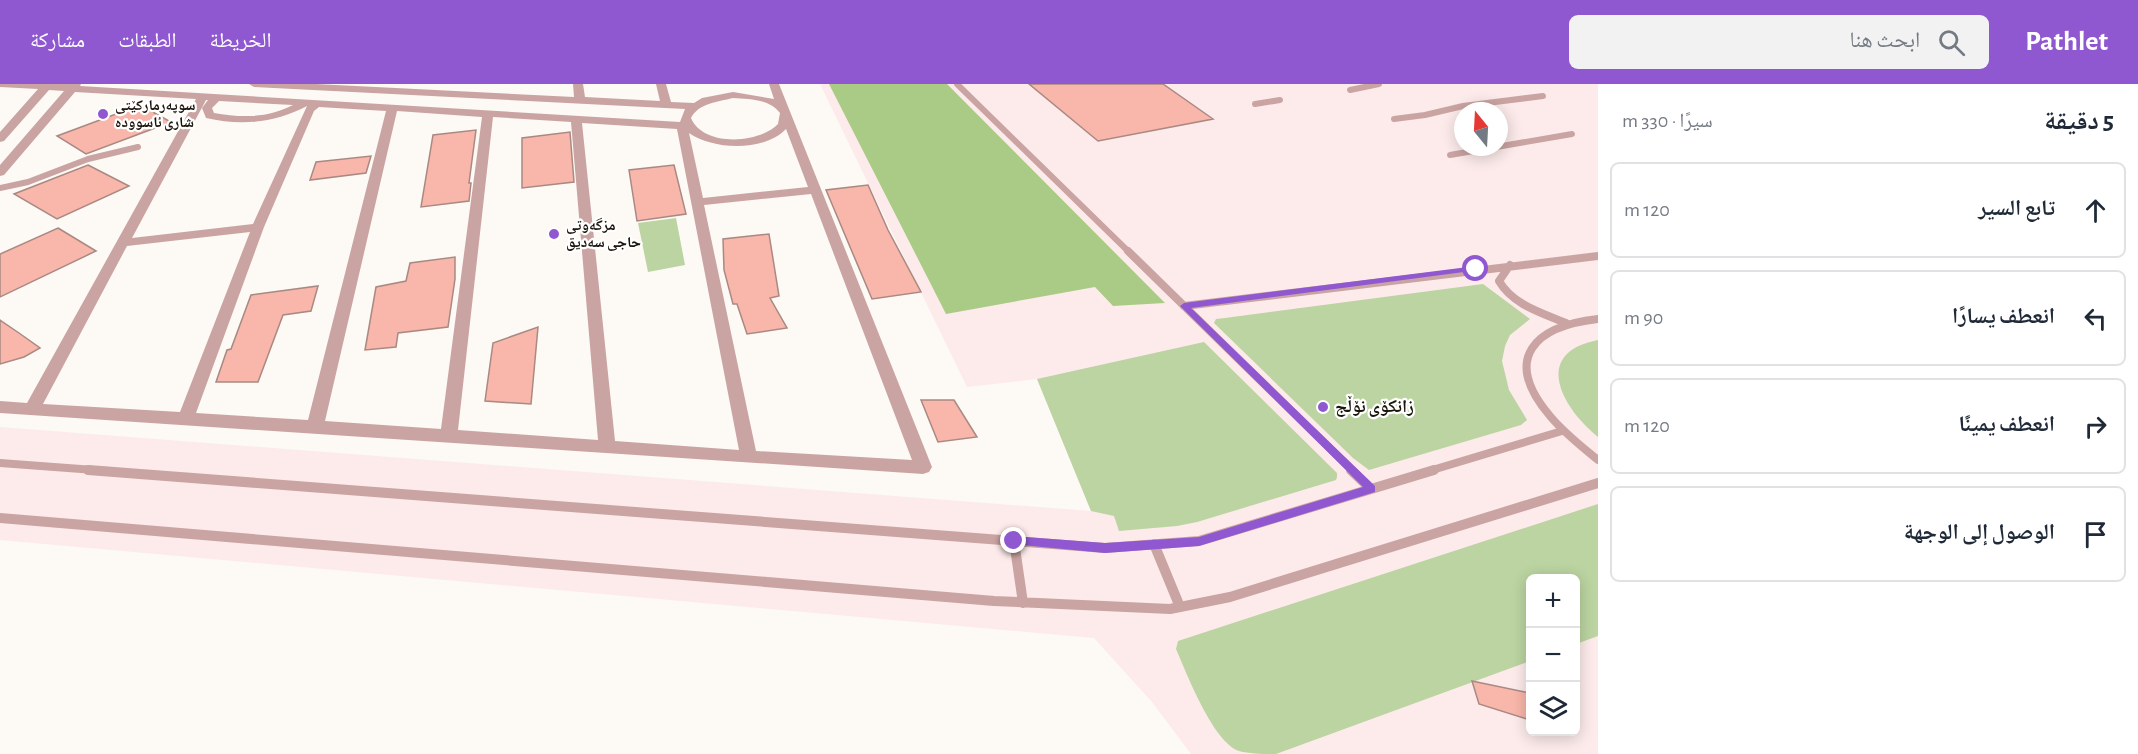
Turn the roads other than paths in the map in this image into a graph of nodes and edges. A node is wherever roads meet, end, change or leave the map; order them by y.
1 (0, 84) edge
2 (254, 84) edge
3 (579, 84) edge
4 (661, 84) edge
5 (774, 84) edge
6 (957, 84) edge
7 (1378, 84) edge
8 (313, 85) edge
9 (48, 86) edge
10 (74, 86) edge
11 (401, 88) edge
12 (490, 90) edge
13 (1350, 90) dead end
14 (1543, 96) dead end
15 (209, 97) junction
16 (580, 100) junction
17 (1280, 100) dead end
18 (311, 103) junction
19 (1255, 104) dead end
20 (666, 105) junction
21 (694, 106) junction
22 (392, 108) junction
23 (488, 115) junction
24 (786, 116) junction
25 (1394, 118) dead end
26 (576, 119) junction
27 (684, 125) junction
28 (1572, 134) dead end
29 (0, 140) edge
30 (138, 147) dead end
31 (1450, 155) dead end
32 (0, 172) edge
33 (0, 188) edge
34 (814, 190) junction
35 (698, 202) junction
36 (258, 227) junction
37 (122, 243) junction
38 (1598, 256) edge
39 (1510, 265) junction
40 (1184, 306) junction
41 (1598, 319) edge
42 (1566, 323) junction
43 (0, 407) edge
44 (32, 409) junction
45 (186, 419) junction
46 (315, 426) junction
47 (1562, 431) junction
48 (449, 435) junction
49 (607, 447) junction
50 (749, 457) junction
51 (1598, 460) edge
52 (0, 463) edge
53 (1598, 483) edge
54 (1371, 489) junction
55 (0, 518) edge
56 (1014, 541) junction
57 (1154, 544) junction
58 (1023, 603) junction
59 (1180, 607) junction

1 - 9 street
2 - 8 street
3 - 16 street
4 - 20 street
5 - 24 street
6 - 40 lane
7 - 13 lane
8 - 11 street
9 - 10 street
9 - 29 street
10 - 15 street
10 - 32 street
11 - 12 street
12 - 16 street
14 - 25 lane
15 - 18 street
15 - 18 street
15 - 37 street
16 - 20 street
17 - 19 lane
18 - 22 street
18 - 36 street
20 - 21 street
21 - 24 street
21 - 27 street
22 - 23 street
22 - 46 street
23 - 26 street
23 - 48 street
24 - 27 street
24 - 34 street
26 - 27 street
26 - 49 street
27 - 35 street
28 - 31 lane
30 - 33 lane
34 - 35 street
34 - 50 street
35 - 50 street
36 - 37 street
36 - 45 street
37 - 44 street
38 - 39 lane
39 - 40 lane
39 - 42 lane
40 - 54 lane
41 - 42 lane
42 - 47 lane
43 - 44 street
44 - 45 street
45 - 46 street
46 - 48 street
47 - 51 lane
47 - 54 lane
48 - 49 street
49 - 50 street
52 - 56 lane
53 - 59 lane
54 - 57 lane
55 - 58 lane
56 - 57 lane
56 - 58 lane
57 - 59 lane
58 - 59 lane

